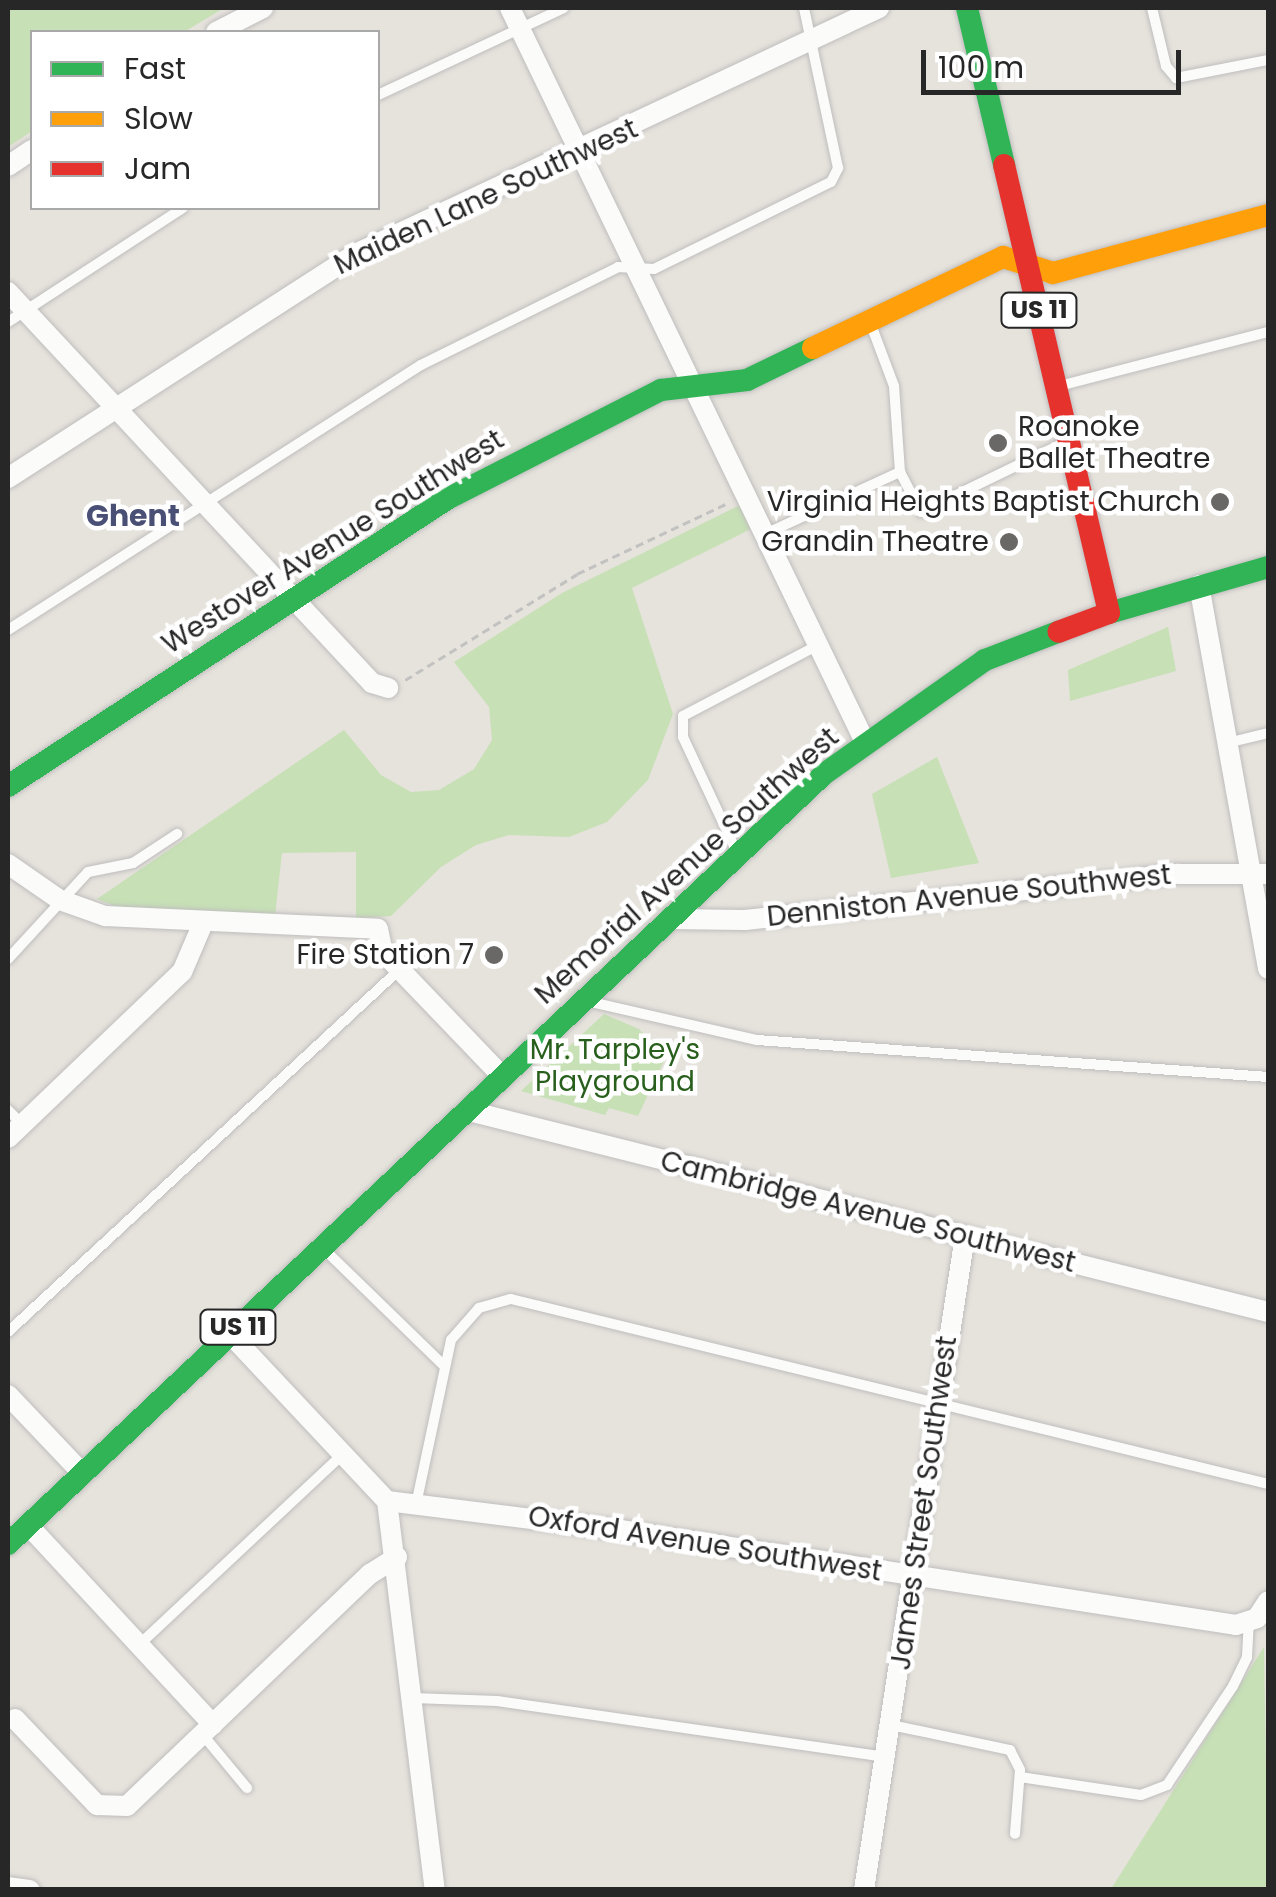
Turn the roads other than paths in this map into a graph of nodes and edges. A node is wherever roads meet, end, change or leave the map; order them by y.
1 (263, 8) edge
2 (510, 8) edge
3 (564, 8) edge
4 (804, 8) edge
5 (879, 8) edge
6 (967, 8) edge
7 (1152, 8) edge
8 (520, 28) junction
9 (220, 30) edge
10 (810, 42) junction
11 (1268, 60) edge
12 (380, 94) edge
13 (580, 150) junction
14 (30, 151) edge
15 (8, 166) edge
16 (180, 210) edge
17 (1268, 215) edge
18 (1028, 264) junction
19 (636, 265) junction
20 (8, 292) edge
21 (16, 316) edge
22 (870, 321) junction
23 (1268, 332) edge
24 (1057, 387) junction
25 (695, 389) junction
26 (115, 408) junction
27 (1070, 440) junction
28 (900, 472) junction
29 (8, 478) edge
30 (204, 503) junction
31 (765, 534) junction
32 (1268, 566) edge
33 (1198, 585) junction
34 (294, 600) junction
35 (1109, 613) junction
36 (8, 630) edge
37 (818, 645) junction
38 (388, 688) road end
39 (1268, 732) edge
40 (1227, 743) junction
41 (866, 744) junction
42 (8, 786) edge
43 (176, 834) dead end
44 (737, 854) junction
45 (8, 864) edge
46 (1260, 873) edge
47 (60, 900) junction
48 (669, 919) junction
49 (204, 923) junction
50 (8, 959) edge
51 (1268, 969) edge
52 (398, 970) junction
53 (583, 1000) junction
54 (502, 1076) junction
55 (1268, 1077) edge
56 (469, 1111) junction
57 (12, 1124) edge
58 (965, 1236) junction
59 (322, 1248) junction
60 (1268, 1312) edge
61 (8, 1332) edge
62 (230, 1334) junction
63 (443, 1366) junction
64 (8, 1396) edge
65 (937, 1404) junction
66 (344, 1454) junction
67 (82, 1474) junction
68 (1268, 1484) edge
69 (417, 1500) junction
70 (388, 1502) junction
71 (28, 1525) junction
72 (8, 1544) edge
73 (397, 1557) junction
74 (913, 1575) junction
75 (1268, 1601) edge
76 (1249, 1624) junction
77 (141, 1643) junction
78 (413, 1698) junction
79 (15, 1719) dead end
80 (891, 1726) junction
81 (208, 1730) junction
82 (886, 1757) junction
83 (1020, 1777) junction
84 (247, 1788) dead end
85 (1015, 1834) dead end
86 (8, 1887) edge
87 (30, 1890) edge
88 (436, 1890) edge
89 (864, 1890) edge

1 - 9 street
2 - 8 street
3 - 8 lane
4 - 10 lane
5 - 10 street, Maiden Lane Southwest
6 - 18 main road, US 11
7 - 11 lane
8 - 12 lane
8 - 13 street
10 - 13 street, Maiden Lane Southwest
10 - 19 lane
13 - 19 street
13 - 26 street, Maiden Lane Southwest
14 - 15 street
16 - 21 lane
17 - 18 main road, Westover Avenue Southwest
18 - 22 main road, Westover Avenue Southwest
18 - 24 main road, US 11
19 - 25 street
19 - 30 lane
20 - 21 street
21 - 26 street
22 - 25 main road, Westover Avenue Southwest
22 - 28 lane
23 - 24 lane
24 - 27 main road, US 11
25 - 31 street
25 - 34 main road, Westover Avenue Southwest
26 - 29 street, Maiden Lane Southwest
26 - 30 street
27 - 28 lane
27 - 35 main road, US 11
28 - 31 lane
30 - 34 street
30 - 36 lane
31 - 37 street
32 - 33 main road, Memorial Avenue Southwest
33 - 35 main road, Memorial Avenue Southwest
33 - 40 street
34 - 38 street
34 - 42 main road, Westover Avenue Southwest
35 - 41 main road, Memorial Avenue Southwest / US 11
37 - 41 street
37 - 44 lane
39 - 40 lane
40 - 46 street
41 - 44 main road, Memorial Avenue Southwest / US 11
43 - 47 lane
44 - 48 main road, Memorial Avenue Southwest / US 11
45 - 47 street
46 - 48 street, Denniston Avenue Southwest
46 - 51 street
47 - 49 street
47 - 50 lane
48 - 53 main road, Memorial Avenue Southwest / US 11
49 - 52 street
49 - 57 street
52 - 54 street
52 - 61 lane
53 - 54 main road, Memorial Avenue Southwest / US 11
53 - 55 lane
54 - 56 main road, Memorial Avenue Southwest / US 11
56 - 58 street, Cambridge Avenue Southwest
56 - 59 main road, Memorial Avenue Southwest / US 11
58 - 60 street, Cambridge Avenue Southwest
58 - 65 street, James Street Southwest
59 - 62 main road, Memorial Avenue Southwest / US 11
59 - 63 lane
62 - 66 street
62 - 67 main road, Memorial Avenue Southwest / US 11
63 - 65 lane
63 - 69 lane
64 - 67 street
65 - 68 lane
65 - 74 street, James Street Southwest
66 - 70 street
66 - 77 lane
67 - 71 main road, Memorial Avenue Southwest / US 11
69 - 70 street, Oxford Avenue Southwest
69 - 74 street, Oxford Avenue Southwest
70 - 73 street
71 - 72 main road, Memorial Avenue Southwest / US 11
71 - 77 street
73 - 78 street
73 - 81 street
74 - 76 street, Oxford Avenue Southwest
74 - 80 street, James Street Southwest
75 - 76 street
76 - 83 lane
77 - 81 street
78 - 82 lane
78 - 88 street
79 - 81 street
80 - 82 street, James Street Southwest
80 - 83 lane
81 - 84 lane
82 - 89 street, James Street Southwest
83 - 85 lane
86 - 87 street

